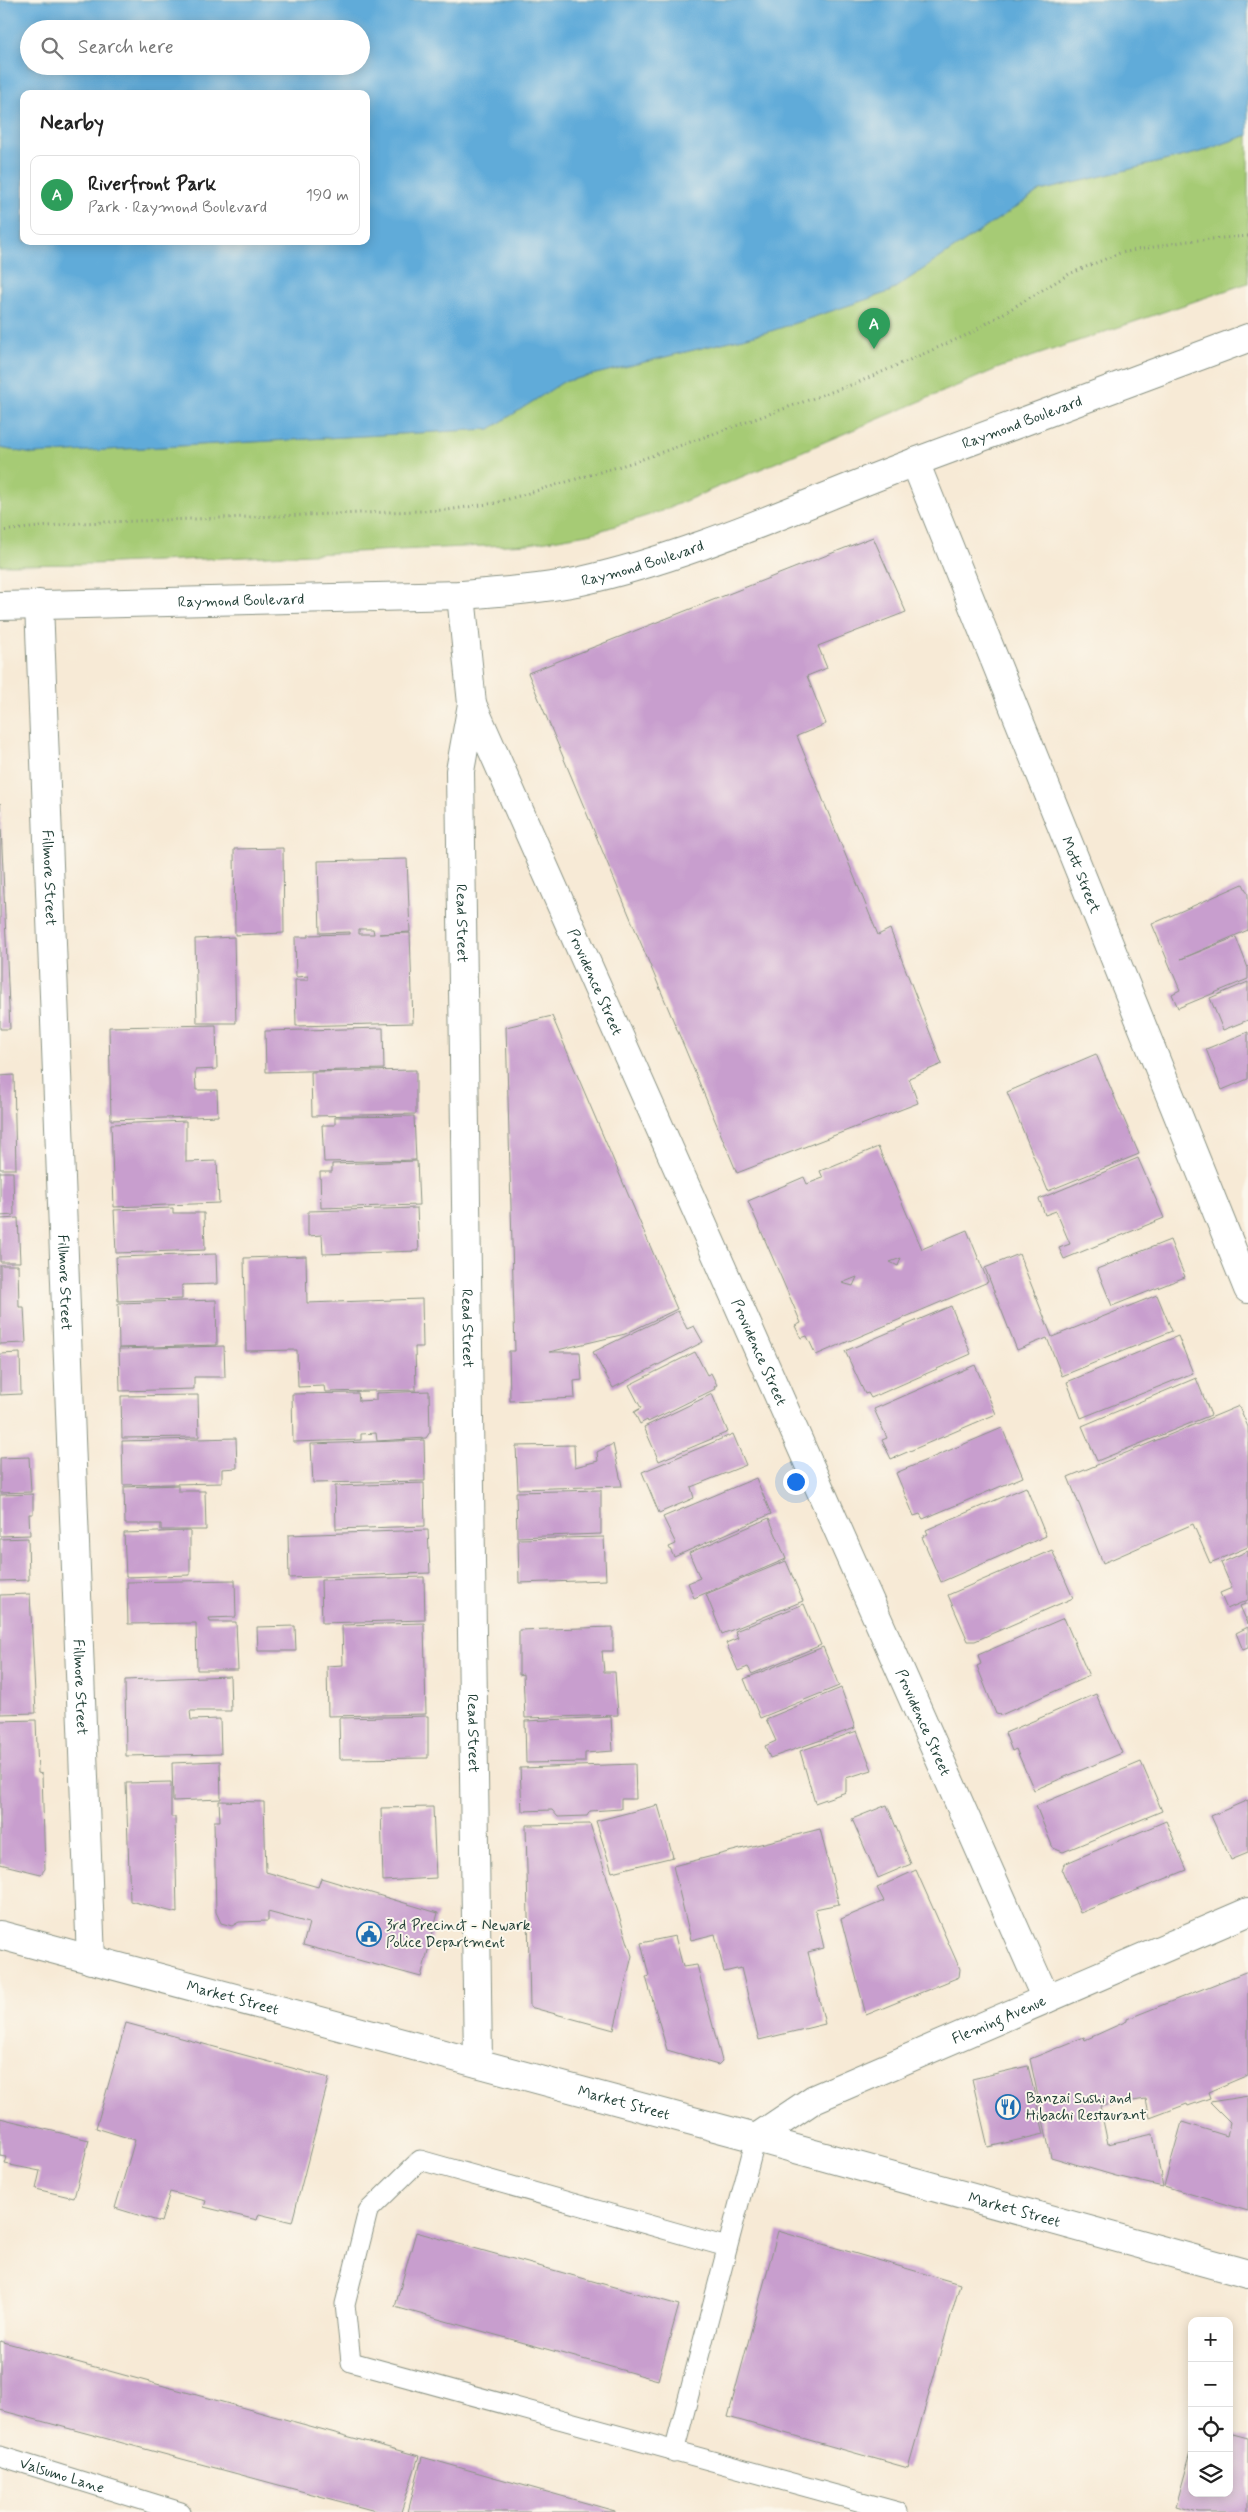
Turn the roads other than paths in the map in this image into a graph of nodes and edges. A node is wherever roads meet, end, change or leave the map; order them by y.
1 (1248, 338) edge
2 (915, 462) junction
3 (461, 595) junction
4 (39, 604) junction
5 (0, 606) edge
6 (472, 704) junction
7 (1248, 1289) edge
8 (1248, 1912) edge
9 (0, 1935) edge
10 (92, 1960) junction
11 (1046, 1999) junction
12 (478, 2062) junction
13 (756, 2138) junction
14 (727, 2247) junction
15 (1248, 2274) edge
16 (674, 2452) junction
17 (0, 2456) edge
18 (181, 2512) edge
19 (898, 2512) edge

1 - 2 street, Raymond Boulevard
2 - 3 street, Raymond Boulevard
2 - 7 street, Mott Street
3 - 4 street, Raymond Boulevard
3 - 6 street, Read Street
4 - 5 street, Raymond Boulevard
4 - 10 street, Fillmore Street
6 - 11 street, Providence Street
6 - 12 street, Read Street
8 - 11 street, Fleming Avenue
9 - 10 street, Market Street
10 - 12 street, Market Street
11 - 13 street, Fleming Avenue
12 - 13 street, Market Street
13 - 14 lane
13 - 15 street, Market Street
14 - 16 lane
14 - 16 lane
16 - 19 lane
17 - 18 lane, Valsumo Lane

